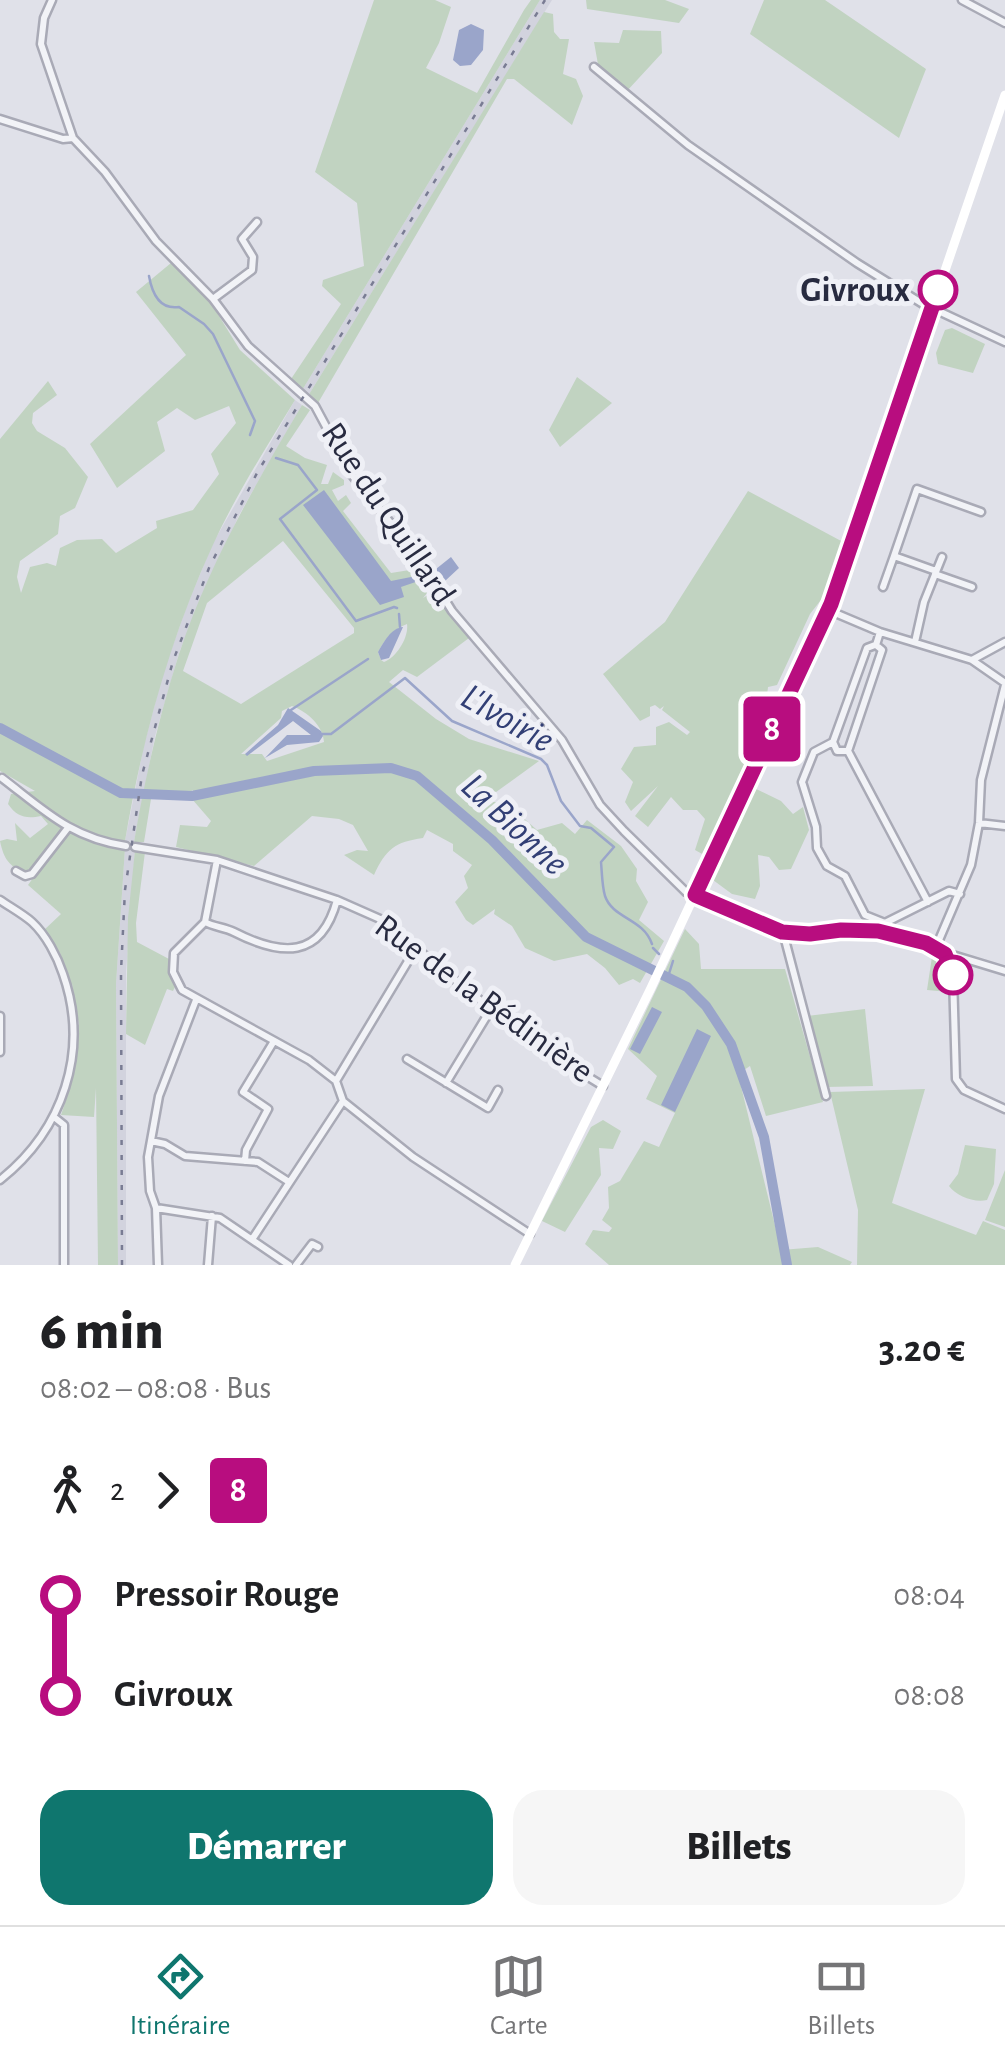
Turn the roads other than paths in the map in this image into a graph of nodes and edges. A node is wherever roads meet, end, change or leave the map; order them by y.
1 (52, 0) edge
2 (962, 0) edge
3 (1005, 23) edge
4 (594, 66) dead end
5 (1005, 96) edge
6 (0, 120) edge
7 (74, 138) junction
8 (257, 222) dead end
9 (213, 298) junction
10 (932, 308) junction
11 (1005, 342) edge
12 (981, 512) dead end
13 (894, 556) junction
14 (942, 556) dead end
15 (936, 572) junction
16 (883, 587) dead end
17 (972, 587) dead end
18 (828, 610) junction
19 (880, 632) junction
20 (915, 642) junction
21 (1005, 642) edge
22 (876, 645) junction
23 (972, 660) junction
24 (1005, 684) edge
25 (834, 742) junction
26 (848, 750) junction
27 (2, 778) edge
28 (979, 823) junction
29 (1005, 826) edge
30 (68, 828) junction
31 (217, 860) junction
32 (16, 871) dead end
33 (960, 894) junction
34 (695, 895) junction
35 (0, 900) edge
36 (338, 900) junction
37 (928, 902) junction
38 (205, 922) junction
39 (782, 932) junction
40 (936, 947) junction
41 (416, 948) junction
42 (945, 954) junction
43 (1005, 970) edge
44 (196, 1000) junction
45 (491, 1009) junction
46 (0, 1016) edge
47 (274, 1041) junction
48 (0, 1052) edge
49 (407, 1058) dead end
50 (336, 1081) junction
51 (446, 1082) junction
52 (603, 1086) junction
53 (498, 1090) dead end
54 (826, 1096) dead end
55 (343, 1101) junction
56 (1005, 1109) edge
57 (54, 1117) junction
58 (151, 1141) junction
59 (245, 1161) junction
60 (0, 1180) edge
61 (289, 1182) junction
62 (156, 1208) junction
63 (212, 1216) junction
64 (530, 1234) junction
65 (253, 1238) junction
66 (318, 1247) dead end
67 (64, 1265) edge
68 (158, 1265) edge
69 (208, 1265) edge
70 (292, 1265) edge
71 (515, 1265) edge

1 - 7 street
2 - 3 street
4 - 10 street
5 - 10 main road
6 - 7 street
7 - 9 street, Rue du Quillard
8 - 9 street
9 - 34 street, Rue du Quillard
10 - 11 street
10 - 18 main road
12 - 13 street
13 - 15 street
13 - 16 street
14 - 15 street
15 - 17 street
15 - 20 street
18 - 19 street
18 - 34 main road
19 - 20 street
19 - 22 street
20 - 23 street
21 - 23 street
22 - 25 street
22 - 26 street
23 - 24 street
24 - 28 street
25 - 26 street
25 - 37 street
26 - 37 street
27 - 30 street, Rue de la Bédinière
28 - 29 street
28 - 33 street
30 - 31 street, Rue de la Bédinière
30 - 32 street
31 - 36 street, Rue de la Bédinière
31 - 38 street
33 - 37 street
33 - 40 street
34 - 39 street, Rue du Quillard
34 - 52 main road
35 - 57 street
36 - 38 street
36 - 41 street, Rue de la Bédinière
38 - 44 street
39 - 40 street
39 - 54 street
40 - 42 street
41 - 45 street, Rue de la Bédinière
41 - 50 street
42 - 43 street
42 - 56 street
44 - 47 street
44 - 58 street
45 - 51 street
45 - 52 street, Rue de la Bédinière
46 - 48 street
47 - 50 street
47 - 59 street
49 - 51 street
50 - 55 street
51 - 53 street
52 - 64 main road
55 - 61 street
55 - 64 street
57 - 60 street
57 - 67 street
58 - 59 street
58 - 62 street
59 - 61 street
61 - 65 street
62 - 63 street
62 - 68 street
63 - 65 street
63 - 69 street
64 - 71 main road
65 - 70 street
66 - 70 street

